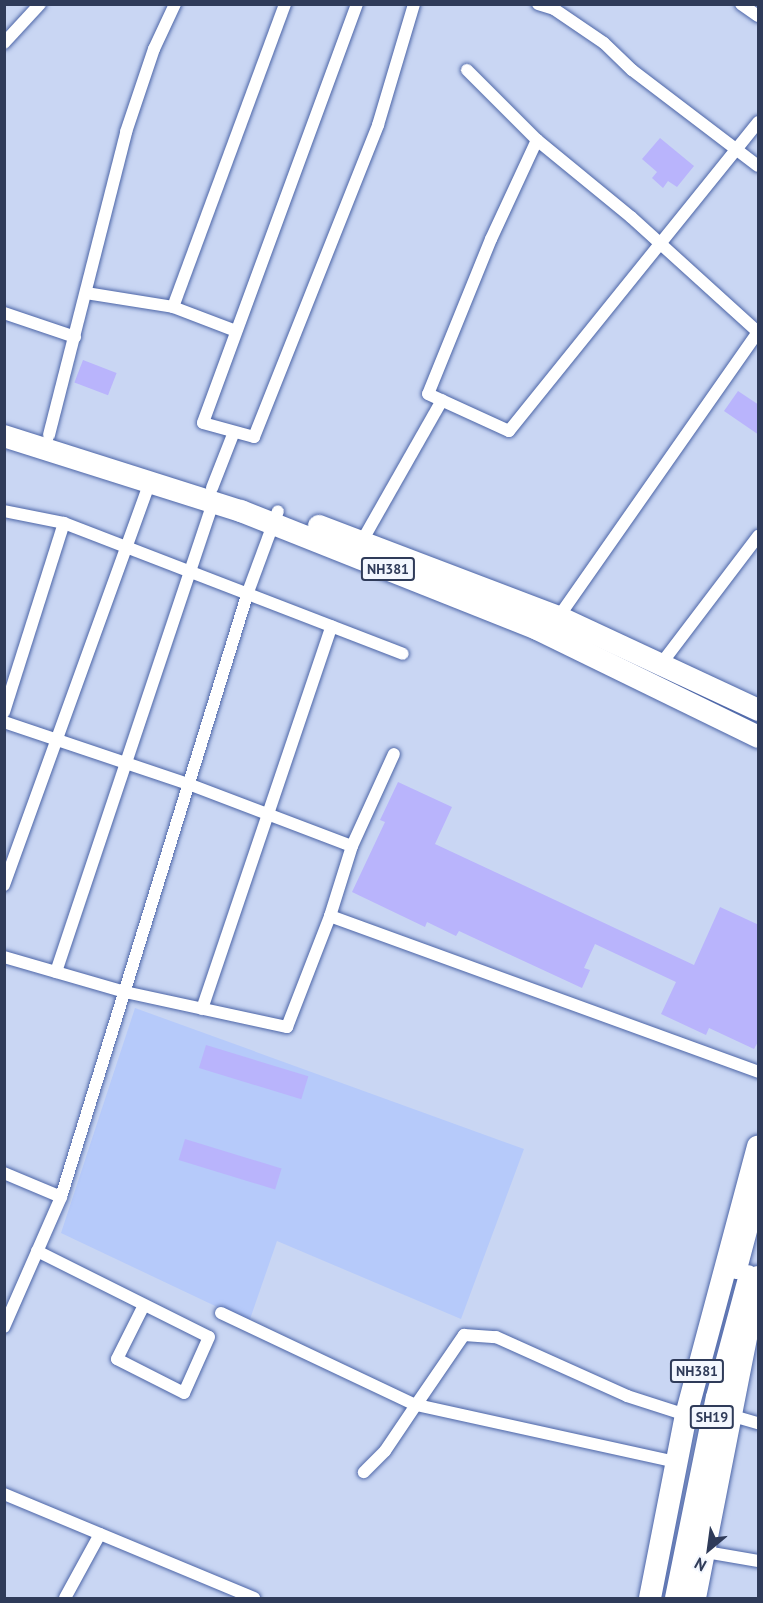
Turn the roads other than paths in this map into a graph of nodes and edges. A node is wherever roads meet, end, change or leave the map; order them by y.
1 (40, 4) edge
2 (175, 4) edge
3 (285, 4) edge
4 (357, 4) edge
5 (414, 4) edge
6 (538, 4) edge
7 (741, 4) edge
8 (759, 16) edge
9 (4, 43) edge
10 (467, 70) dead end
11 (759, 122) edge
12 (537, 140) junction
13 (736, 149) junction
14 (759, 166) edge
15 (660, 244) junction
16 (86, 293) junction
17 (173, 307) junction
18 (4, 313) edge
19 (236, 331) junction
20 (758, 332) edge
21 (75, 337) junction
22 (442, 400) junction
23 (4, 421) edge
24 (234, 432) junction
25 (49, 435) junction
26 (4, 436) edge
27 (150, 481) junction
28 (212, 495) junction
29 (5, 513) edge
30 (275, 517) junction
31 (64, 523) junction
32 (759, 536) edge
33 (362, 541) junction
34 (127, 549) junction
35 (189, 569) junction
36 (248, 592) junction
37 (332, 626) junction
38 (552, 626) junction
39 (403, 654) dead end
40 (661, 664) junction
41 (759, 710) edge
42 (4, 712) edge
43 (4, 723) edge
44 (759, 737) edge
45 (57, 742) junction
46 (394, 754) dead end
47 (125, 763) junction
48 (191, 784) junction
49 (266, 813) junction
50 (352, 846) junction
51 (4, 885) edge
52 (330, 916) junction
53 (4, 957) edge
54 (56, 972) junction
55 (125, 992) junction
56 (202, 1009) junction
57 (759, 1072) edge
58 (759, 1146) edge
59 (4, 1173) edge
60 (759, 1189) edge
61 (61, 1197) junction
62 (759, 1237) edge
63 (37, 1251) junction
64 (759, 1277) edge
65 (144, 1305) junction
66 (221, 1313) dead end
67 (4, 1327) edge
68 (416, 1405) junction
69 (686, 1415) junction
70 (733, 1416) junction
71 (759, 1423) edge
72 (676, 1462) junction
73 (364, 1472) dead end
74 (4, 1494) edge
75 (100, 1534) junction
76 (706, 1552) junction
77 (759, 1561) edge
78 (64, 1599) edge
79 (254, 1599) edge
80 (650, 1599) edge
81 (659, 1599) edge
82 (675, 1599) edge
83 (695, 1599) edge

1 - 9 street
2 - 16 street
3 - 17 street
4 - 19 street
5 - 24 street
6 - 13 street
7 - 8 street
10 - 12 street
11 - 13 street
12 - 15 street
12 - 22 street
13 - 14 street
13 - 15 street
15 - 20 street
15 - 22 street
16 - 17 street
16 - 21 street
17 - 19 street
18 - 21 street
19 - 24 street
20 - 38 street
21 - 25 street
22 - 33 street
23 - 25 highway, NH381
24 - 28 street
25 - 28 highway, NH381
26 - 27 highway, NH381
27 - 28 highway, NH381
27 - 34 street
28 - 30 highway, NH381
28 - 35 street
29 - 31 street
30 - 33 highway, NH381
30 - 36 street
30 - 38 highway, NH381
31 - 34 street
31 - 42 street
32 - 40 street
33 - 38 highway, NH381
34 - 35 street
34 - 45 street
35 - 36 street
35 - 47 street
36 - 37 street
36 - 48 street
37 - 39 street
37 - 49 street
38 - 40 highway, NH381
38 - 44 highway, NH381
40 - 41 highway, NH381
43 - 45 street
45 - 47 street
45 - 51 street
46 - 50 street
47 - 48 street
47 - 54 street
48 - 49 street
48 - 55 street
49 - 50 street
49 - 56 street
50 - 52 street
52 - 56 street
52 - 57 street
53 - 54 street
54 - 55 street
55 - 56 street
55 - 61 street
58 - 69 highway, NH381
59 - 61 street
60 - 81 main road, SH19
61 - 63 street
62 - 82 main road, SH19
63 - 65 street
63 - 67 street
64 - 70 highway, NH381
65 - 65 street
66 - 68 street
68 - 69 street
68 - 72 street
68 - 73 street
69 - 72 highway, NH381
70 - 71 street
70 - 76 highway, NH381
72 - 80 highway, NH381
74 - 75 street
75 - 78 street
75 - 79 street
76 - 77 street
76 - 83 highway, NH381

